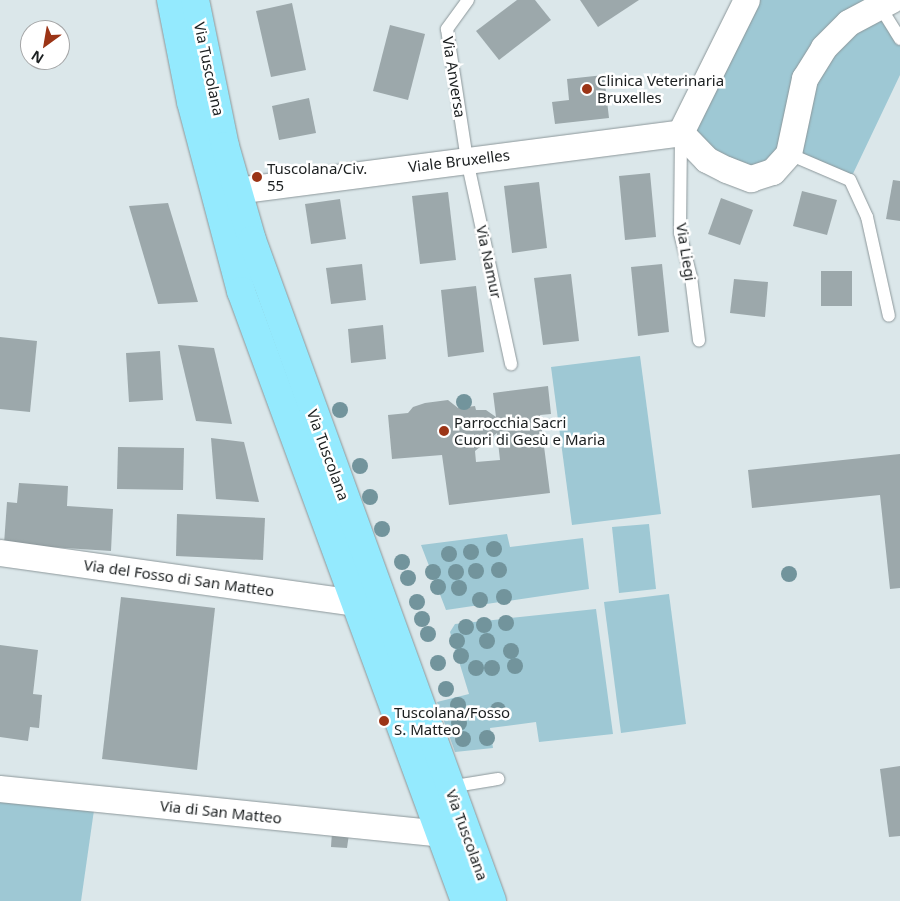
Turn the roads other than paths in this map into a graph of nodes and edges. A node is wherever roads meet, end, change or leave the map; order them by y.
1 (171, 0) edge
2 (195, 0) edge
3 (468, 0) edge
4 (747, 0) edge
5 (882, 2) edge
6 (900, 39) edge
7 (681, 133) junction
8 (789, 154) junction
9 (467, 160) junction
10 (237, 191) junction
11 (889, 316) dead end
12 (699, 340) dead end
13 (511, 364) dead end
14 (0, 553) edge
15 (358, 603) junction
16 (498, 779) dead end
17 (449, 787) junction
18 (0, 789) edge
19 (442, 834) junction
20 (465, 901) edge
21 (492, 901) edge

1 - 15 main road, Via Tuscolana
2 - 10 main road, Via Tuscolana
3 - 9 lane, Via Anversa
4 - 7 street
5 - 6 lane
5 - 8 street
7 - 8 street
7 - 9 street, Viale Bruxelles
7 - 12 lane, Via Liegi
8 - 11 lane
9 - 10 street, Viale Bruxelles
9 - 13 lane, Via Namur
10 - 17 main road, Via Tuscolana
14 - 15 street, Via del Fosso di San Matteo
15 - 19 main road, Via Tuscolana
16 - 17 lane
17 - 21 main road, Via Tuscolana
18 - 19 street, Via di San Matteo
19 - 20 main road, Via Tuscolana

